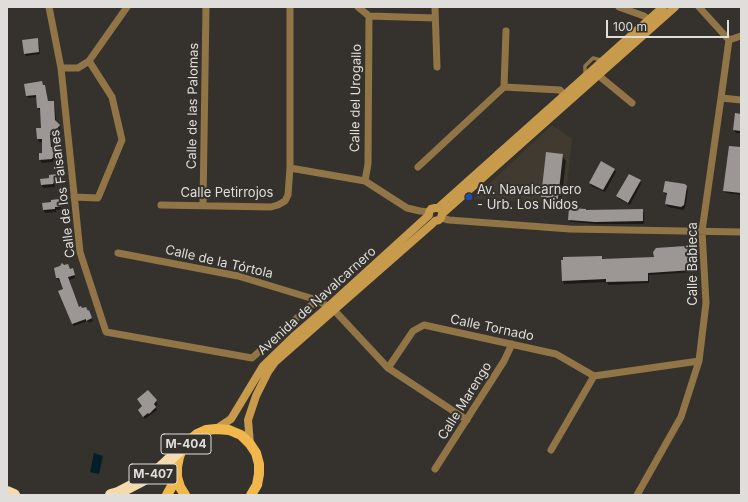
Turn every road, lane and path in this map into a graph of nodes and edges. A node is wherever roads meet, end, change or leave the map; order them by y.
1 (49, 7) edge
2 (126, 7) edge
3 (206, 7) edge
4 (290, 7) edge
5 (358, 7) edge
6 (435, 7) edge
7 (619, 7) edge
8 (663, 7) edge
9 (675, 7) edge
10 (699, 7) edge
11 (369, 16) junction
12 (435, 18) junction
13 (651, 22) junction
14 (506, 31) dead end
15 (741, 36) edge
16 (729, 40) junction
17 (89, 61) junction
18 (437, 67) dead end
19 (60, 68) junction
20 (598, 75) junction
21 (504, 87) junction
22 (566, 98) junction
23 (721, 98) junction
24 (741, 100) edge
25 (632, 103) dead end
26 (418, 167) dead end
27 (290, 168) junction
28 (364, 181) junction
29 (74, 197) junction
30 (161, 205) dead end
31 (203, 205) junction
32 (429, 214) junction
33 (439, 215) junction
34 (702, 231) junction
35 (741, 232) edge
36 (118, 253) dead end
37 (317, 300) junction
38 (331, 308) junction
39 (512, 344) junction
40 (699, 361) junction
41 (388, 368) junction
42 (594, 376) junction
43 (467, 420) junction
44 (216, 429) junction
45 (250, 444) junction
46 (183, 447) junction
47 (551, 450) dead end
48 (435, 470) dead end
49 (177, 477) junction
50 (256, 485) junction
51 (7, 492) edge
52 (14, 495) edge
53 (111, 495) edge
54 (167, 495) edge
55 (185, 495) edge
56 (251, 495) edge
57 (260, 495) edge
58 (637, 495) edge

1 - 19 street, Calle de los Faisanes
2 - 17 street
3 - 31 street, Calle de las Palomas
4 - 27 street
5 - 11 street
6 - 12 street
7 - 13 street
8 - 13 street, Avenida de Navalcarnero
9 - 13 street, Avenida de Navalcarnero
10 - 16 street
11 - 12 street
11 - 28 street, Calle del Urogallo
12 - 18 street
13 - 20 street, Avenida de Navalcarnero
13 - 22 street, Avenida de Navalcarnero
14 - 21 street
15 - 16 street
16 - 23 street, Calle Babieca
17 - 19 street
17 - 29 street
19 - 29 street, Calle de los Faisanes
20 - 22 street, Avenida de Navalcarnero
20 - 25 street
21 - 22 street
21 - 26 street
22 - 33 street, Avenida de Navalcarnero
23 - 24 street
23 - 34 street, Calle Babieca
27 - 28 street
27 - 31 street, Calle Petirrojos
28 - 32 street
29 - 37 street, Calle de los Faisanes
30 - 31 street, Calle Petirrojos
32 - 33 street
32 - 33 street, Avenida de Navalcarnero
32 - 38 street, Avenida de Navalcarnero
33 - 34 street
33 - 38 street, Avenida de Navalcarnero
34 - 35 street
34 - 40 street, Calle Babieca
36 - 37 street, Calle de la Tórtola
37 - 38 street, Calle de la Tórtola
38 - 41 street
38 - 44 street, Avenida de Navalcarnero
38 - 45 street, Avenida de Navalcarnero
39 - 41 street, Calle Tornado
39 - 42 street, Calle Tornado
39 - 43 street, Calle Marengo
40 - 42 street
40 - 58 street, Calle Babieca
41 - 43 street
42 - 47 street
43 - 48 street, Calle Marengo
44 - 45 main road, M-404
44 - 46 main road, M-404
45 - 50 main road, M-404
46 - 49 main road, M-404
46 - 53 highway, M-407
49 - 54 main road, M-404
49 - 55 main road, M-404
50 - 56 main road, M-404
50 - 57 main road
51 - 52 highway

